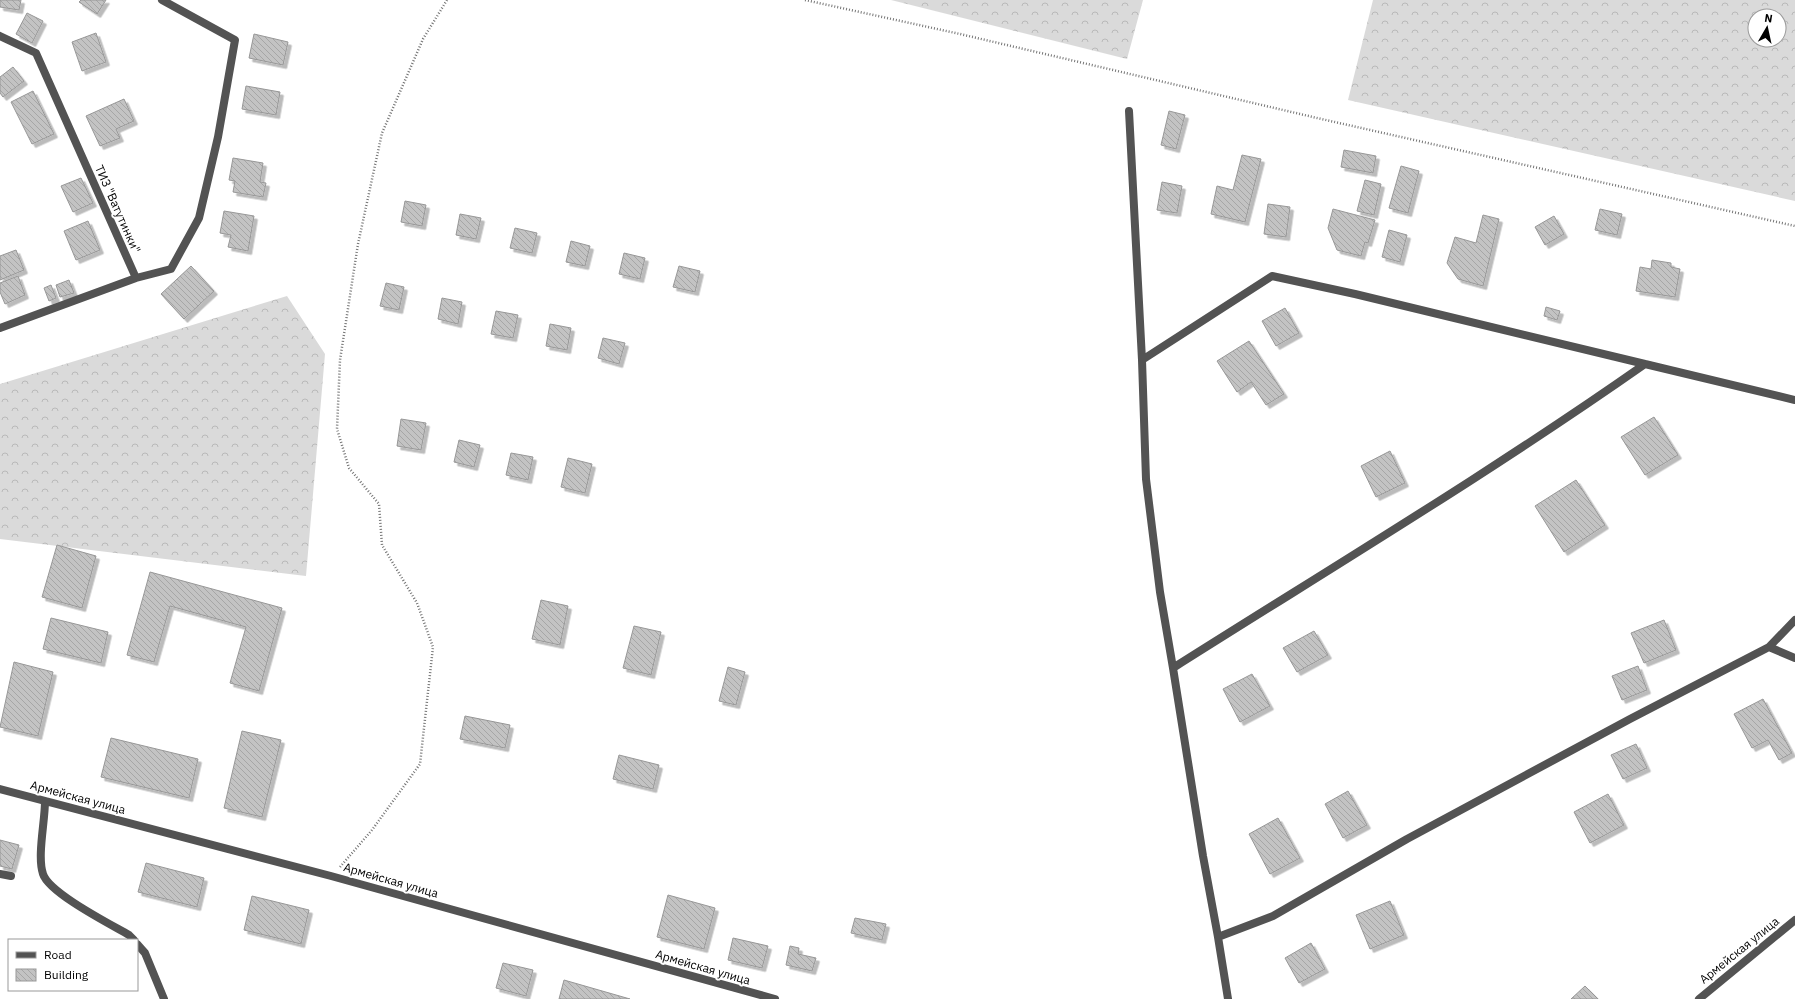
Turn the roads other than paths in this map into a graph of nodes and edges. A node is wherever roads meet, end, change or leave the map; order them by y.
1 (162, 0) edge
2 (0, 36) edge
3 (1129, 111) dead end
4 (136, 278) junction
5 (0, 328) edge
6 (1142, 360) junction
7 (1645, 364) junction
8 (1795, 400) edge
9 (1795, 620) edge
10 (1769, 647) junction
11 (1795, 658) edge
12 (1173, 668) junction
13 (0, 789) edge
14 (45, 801) junction
15 (0, 874) edge
16 (11, 876) dead end
17 (1795, 920) edge
18 (1218, 937) junction
19 (133, 939) edge
20 (138, 945) edge
21 (164, 999) edge
22 (775, 999) edge
23 (1228, 999) edge
24 (1699, 999) edge

1 - 4 street
2 - 4 street, ТИЗ "Ватутинки"
3 - 6 street
4 - 5 street
6 - 7 street
6 - 12 street
7 - 8 street
7 - 12 street
9 - 10 street
10 - 11 street
10 - 18 street
12 - 18 street
13 - 14 street, Армейская улица
14 - 19 street
14 - 22 street, Армейская улица
15 - 16 street
17 - 24 street, Армейская улица
18 - 23 street
20 - 21 street

